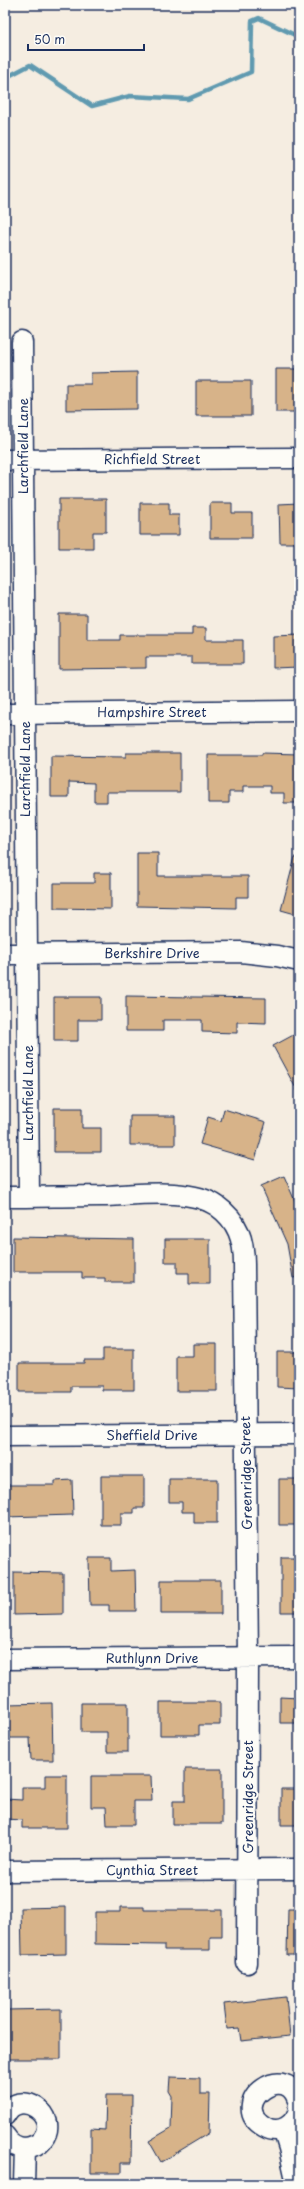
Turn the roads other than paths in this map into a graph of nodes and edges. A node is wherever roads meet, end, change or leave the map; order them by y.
1 (22, 342) dead end
2 (299, 458) edge
3 (14, 460) edge
4 (299, 711) edge
5 (25, 713) junction
6 (5, 714) edge
7 (5, 954) edge
8 (27, 954) junction
9 (299, 961) edge
10 (5, 1197) edge
11 (28, 1197) junction
12 (299, 1434) edge
13 (246, 1435) junction
14 (5, 1436) edge
15 (248, 1657) junction
16 (299, 1657) edge
17 (5, 1659) edge
18 (299, 1869) edge
19 (247, 1870) junction
20 (5, 1871) edge
21 (247, 1963) dead end
22 (299, 2105) edge
23 (299, 2108) edge
24 (5, 2115) edge
25 (283, 2129) junction
26 (5, 2136) edge
27 (25, 2148) junction
28 (24, 2184) edge
29 (297, 2184) edge

1 - 3 street, Larchfield Lane
2 - 3 street, Richfield Street
3 - 5 street, Larchfield Lane
4 - 5 street, Hampshire Street
5 - 6 street, Hampshire Street
5 - 8 street, Larchfield Lane
7 - 8 street, Berkshire Drive
8 - 9 street, Berkshire Drive
8 - 11 street, Larchfield Lane
10 - 11 street, Greenridge Street
11 - 13 street, Greenridge Street
12 - 13 street, Sheffield Drive
13 - 14 street, Sheffield Drive
13 - 15 street, Greenridge Street
15 - 16 street, Ruthlynn Drive
15 - 17 street, Ruthlynn Drive
15 - 19 street, Greenridge Street
18 - 19 street, Cynthia Street
19 - 20 street, Cynthia Street
19 - 21 street, Greenridge Street
22 - 25 street
23 - 25 street
24 - 27 street
25 - 29 street
26 - 27 street
27 - 28 street

